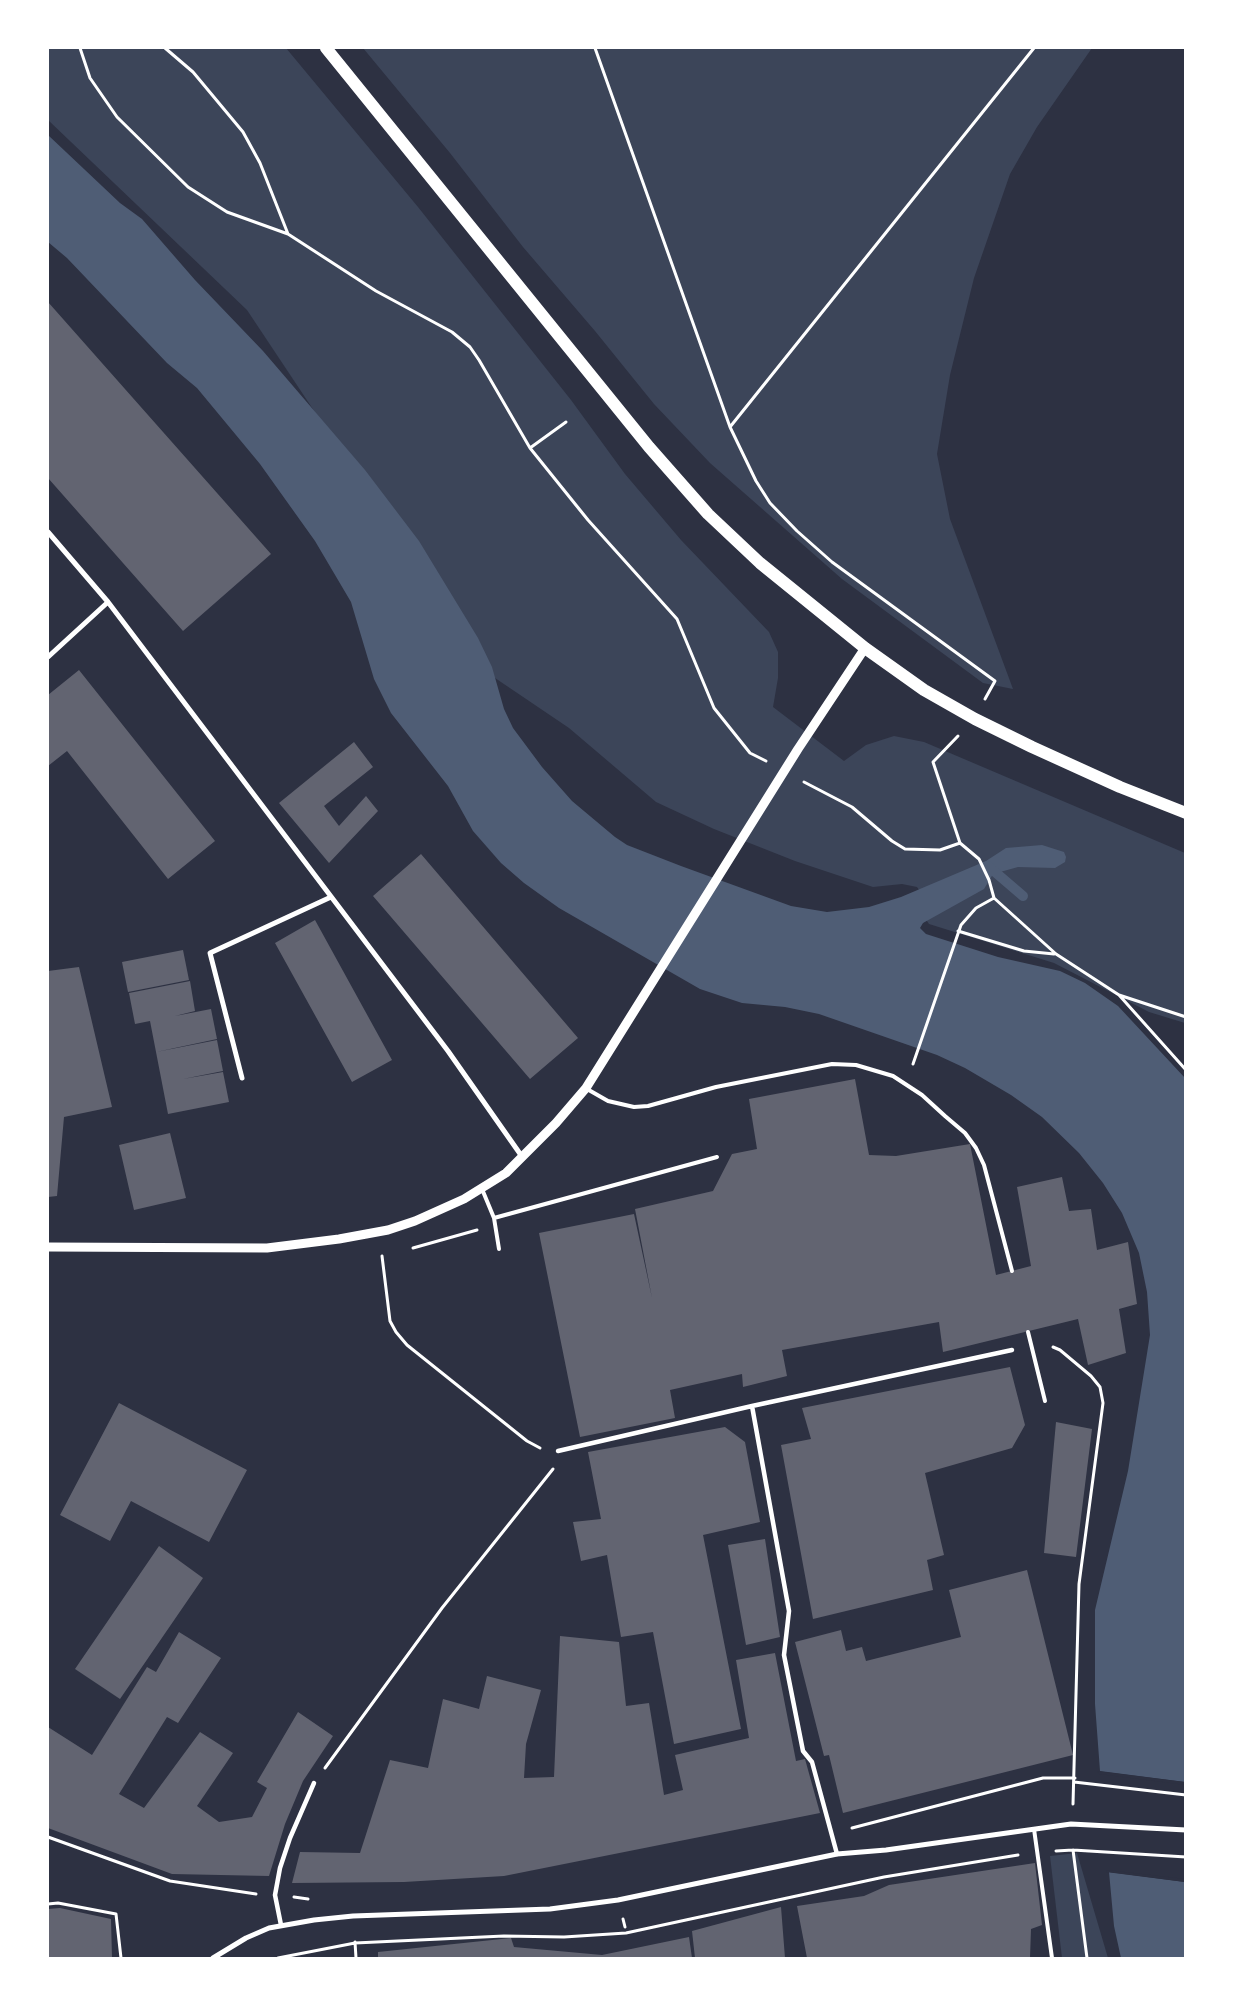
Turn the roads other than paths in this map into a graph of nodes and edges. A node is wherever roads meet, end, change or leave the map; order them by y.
1 (326, 48) edge
2 (48, 532) edge
3 (108, 602) junction
4 (866, 648) junction
5 (48, 657) edge
6 (1186, 813) edge
7 (331, 897) junction
8 (242, 1078) dead end
9 (586, 1088) junction
10 (717, 1157) dead end
11 (523, 1158) junction
12 (482, 1189) junction
13 (494, 1218) junction
14 (48, 1247) edge
15 (499, 1249) dead end
16 (1012, 1270) dead end
17 (1028, 1332) dead end
18 (1012, 1350) dead end
19 (1045, 1401) dead end
20 (752, 1406) junction
21 (558, 1451) dead end
22 (314, 1783) road end
23 (1034, 1829) junction
24 (1186, 1830) edge
25 (837, 1854) junction
26 (281, 1925) junction
27 (213, 1958) edge
28 (1052, 1958) edge

1 - 4 main road
2 - 3 street
3 - 5 street
3 - 7 street
4 - 6 main road
4 - 9 street
7 - 8 street
7 - 11 street
9 - 11 street
9 - 16 lane
10 - 13 lane
11 - 12 street
12 - 13 lane
12 - 14 street
13 - 15 lane
17 - 19 lane
18 - 20 street
20 - 21 street
20 - 25 street
22 - 26 street
23 - 24 street
23 - 25 street
23 - 28 lane
25 - 26 street
26 - 27 street

